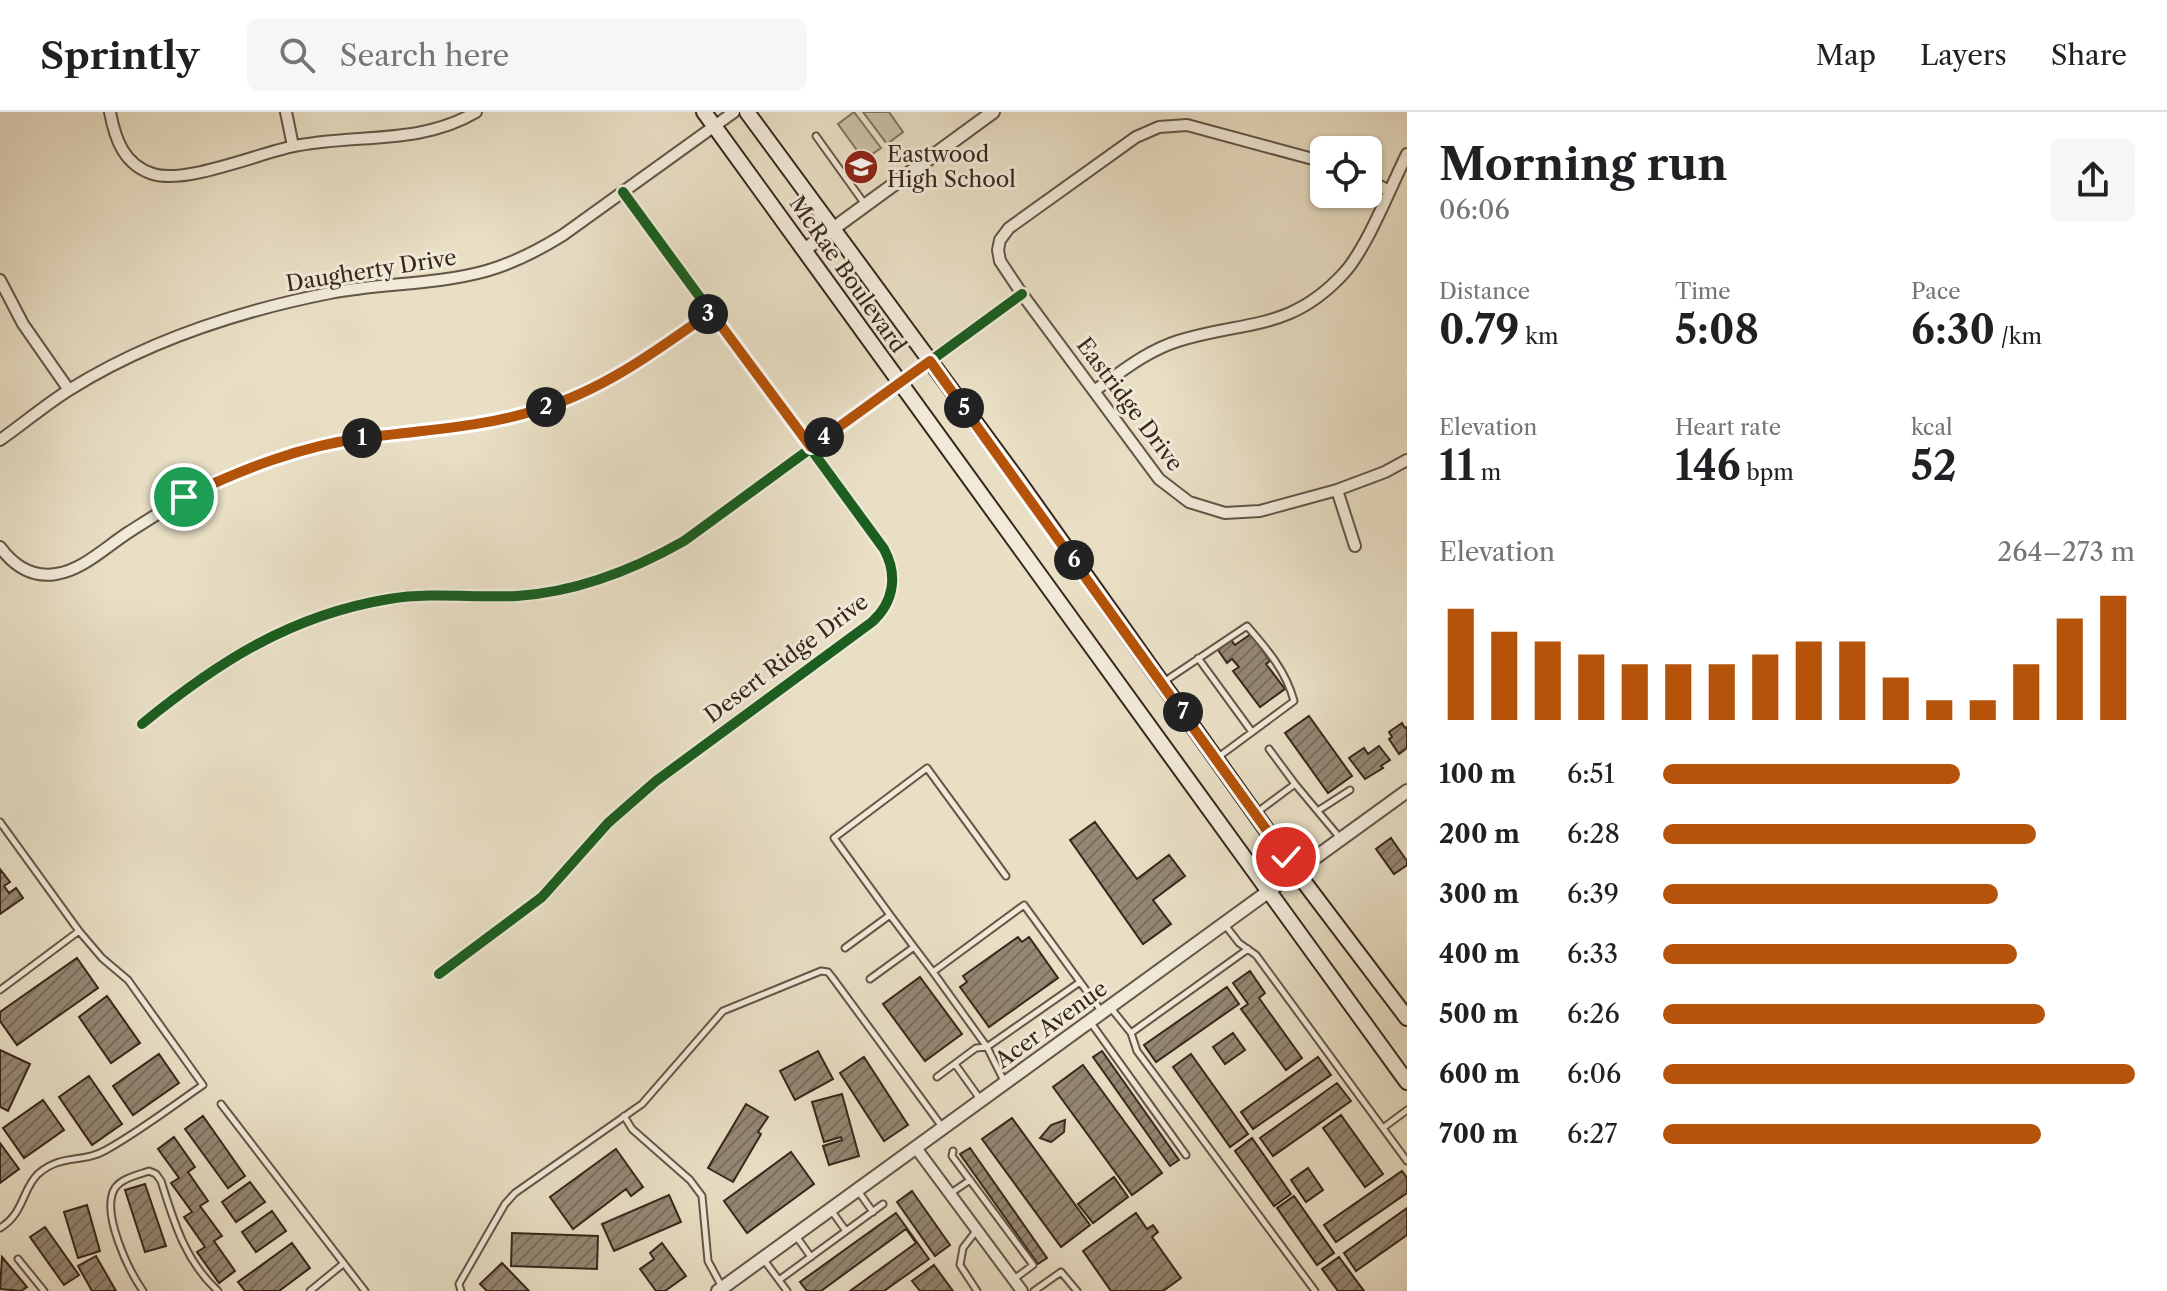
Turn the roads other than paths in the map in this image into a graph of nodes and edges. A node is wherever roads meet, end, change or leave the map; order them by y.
1 (110, 112) edge
2 (286, 112) edge
3 (476, 112) edge
4 (704, 112) edge
5 (734, 112) edge
6 (747, 112) edge
7 (993, 112) edge
8 (715, 126) junction
9 (816, 136) dead end
10 (293, 146) junction
11 (1407, 154) edge
12 (1310, 158) edge
13 (1382, 187) edge
14 (1389, 191) junction
15 (623, 192) junction
16 (866, 206) junction
17 (833, 230) junction
18 (804, 250) junction
19 (0, 280) edge
20 (1022, 294) junction
21 (711, 312) junction
22 (930, 361) junction
23 (899, 384) junction
24 (69, 390) junction
25 (1094, 391) junction
26 (0, 440) edge
27 (811, 447) junction
28 (1407, 460) edge
29 (1337, 490) junction
30 (1355, 546) dead end
31 (0, 547) edge
32 (1198, 658) junction
33 (1162, 683) junction
34 (142, 724) dead end
35 (1252, 732) junction
36 (1269, 749) dead end
37 (1216, 758) junction
38 (1295, 784) junction
39 (1350, 790) dead end
40 (1405, 797) edge
41 (1319, 810) junction
42 (1255, 813) junction
43 (0, 822) edge
44 (1340, 838) junction
45 (1295, 870) junction
46 (1006, 876) dead end
47 (1268, 891) junction
48 (890, 915) junction
49 (1224, 923) junction
50 (79, 931) junction
51 (914, 947) junction
52 (845, 948) dead end
53 (1248, 949) junction
54 (933, 972) junction
55 (439, 974) dead end
56 (870, 979) dead end
57 (1080, 982) junction
58 (0, 990) edge
59 (1106, 1009) junction
60 (1407, 1018) edge
61 (1089, 1021) junction
62 (1131, 1033) junction
63 (987, 1047) junction
64 (955, 1064) junction
65 (937, 1077) dead end
66 (1005, 1082) junction
67 (1407, 1082) edge
68 (981, 1100) junction
69 (221, 1104) dead end
70 (1407, 1110) edge
71 (624, 1116) junction
72 (943, 1128) junction
73 (1383, 1128) junction
74 (916, 1148) junction
75 (953, 1151) dead end
76 (1186, 1155) dead end
77 (1407, 1161) edge
78 (970, 1180) junction
79 (857, 1190) junction
80 (950, 1194) junction
81 (883, 1204) dead end
82 (830, 1210) junction
83 (873, 1212) junction
84 (0, 1228) edge
85 (977, 1230) junction
86 (846, 1231) junction
87 (795, 1235) junction
88 (811, 1257) junction
89 (763, 1258) junction
90 (18, 1259) dead end
91 (343, 1264) junction
92 (779, 1280) junction
93 (1018, 1288) edge
94 (720, 1289) edge
95 (44, 1291) edge
96 (143, 1291) edge
97 (218, 1291) edge
98 (310, 1291) edge
99 (365, 1291) edge
100 (461, 1291) edge
101 (787, 1291) edge
102 (977, 1291) edge
103 (1034, 1291) edge
104 (1077, 1291) edge
105 (1315, 1291) edge

1 - 10 street
2 - 10 street
3 - 10 street
4 - 8 main road, McRae Boulevard
5 - 8 street, Daugherty Drive
6 - 17 main road, McRae Boulevard
7 - 16 street
8 - 15 street, Daugherty Drive
8 - 18 main road, McRae Boulevard
9 - 16 lane
11 - 14 street
12 - 20 street, Eastridge Drive
13 - 14 street
14 - 25 street
15 - 21 street, Desert Ridge Drive
15 - 24 street, Daugherty Drive
16 - 17 street
17 - 18 street
17 - 22 main road, McRae Boulevard
18 - 23 main road, McRae Boulevard
19 - 24 street
20 - 22 street
20 - 25 street, Eastridge Drive
21 - 27 street, Desert Ridge Drive
21 - 31 street
22 - 23 street
22 - 33 main road, McRae Boulevard
23 - 27 street
23 - 47 main road, McRae Boulevard
24 - 26 street, Daugherty Drive
25 - 29 street, Eastridge Drive
27 - 34 street
27 - 55 street, Desert Ridge Drive
28 - 29 street, Eastridge Drive
29 - 30 street
32 - 33 lane
32 - 35 lane
32 - 35 lane
33 - 37 main road, McRae Boulevard
35 - 37 lane
36 - 38 lane
37 - 42 main road, McRae Boulevard
38 - 41 lane
38 - 42 lane
39 - 41 lane
40 - 44 street, Acer Avenue
41 - 44 lane
42 - 45 main road, McRae Boulevard
43 - 50 lane
44 - 45 street, Acer Avenue
45 - 47 street, Acer Avenue
45 - 60 main road, McRae Boulevard
46 - 48 lane
47 - 49 street, Acer Avenue
47 - 67 main road, McRae Boulevard
48 - 51 lane
48 - 52 lane
49 - 53 lane
49 - 59 street, Acer Avenue
50 - 58 lane
50 - 84 lane
51 - 54 lane
51 - 56 lane
53 - 62 lane
53 - 73 lane
54 - 57 lane
54 - 63 lane
57 - 59 lane
57 - 63 lane
59 - 61 street, Acer Avenue
59 - 62 lane
61 - 66 street, Acer Avenue
61 - 76 lane
62 - 105 lane
63 - 64 lane
63 - 66 lane
64 - 65 lane
64 - 68 lane
66 - 68 street, Acer Avenue
68 - 72 street, Acer Avenue
69 - 91 lane
70 - 73 lane
71 - 72 lane
71 - 94 lane
71 - 100 lane
72 - 74 street, Acer Avenue
73 - 77 lane
74 - 79 street, Acer Avenue
74 - 80 street
75 - 78 lane
78 - 80 lane
78 - 93 lane
79 - 82 street, Acer Avenue
79 - 83 lane
80 - 85 street
81 - 83 lane
82 - 86 lane
82 - 87 street, Acer Avenue
83 - 86 lane
85 - 93 street
85 - 102 lane
86 - 88 lane
87 - 88 lane
87 - 89 street, Acer Avenue
88 - 92 lane
89 - 92 lane
89 - 94 street, Acer Avenue
90 - 95 lane
91 - 98 lane
91 - 99 lane
92 - 101 lane
96 - 97 lane
103 - 104 lane

